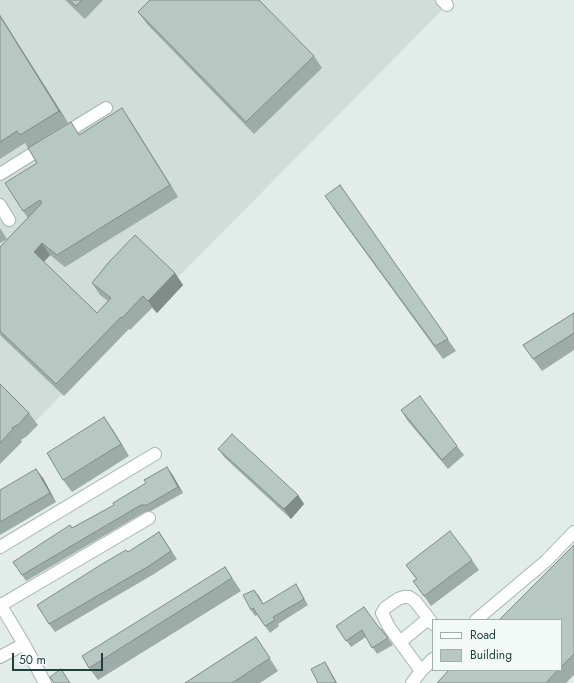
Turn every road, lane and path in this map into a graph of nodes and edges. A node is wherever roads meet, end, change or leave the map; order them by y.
1 (106, 108) dead end
2 (0, 174) edge
3 (0, 205) edge
4 (9, 220) dead end
5 (155, 454) dead end
6 (149, 518) dead end
7 (574, 532) edge
8 (0, 547) edge
9 (0, 604) edge
10 (477, 619) edge
11 (430, 621) edge
12 (400, 642) junction
13 (24, 644) junction
14 (0, 657) edge
15 (432, 660) edge
16 (421, 671) junction
17 (45, 683) edge
18 (412, 683) edge

1 - 2 street
3 - 4 street
5 - 8 street
6 - 9 street
7 - 10 street
9 - 13 street
11 - 12 street
11 - 12 street
12 - 16 street
13 - 14 street
13 - 17 street
15 - 16 street
16 - 18 street

